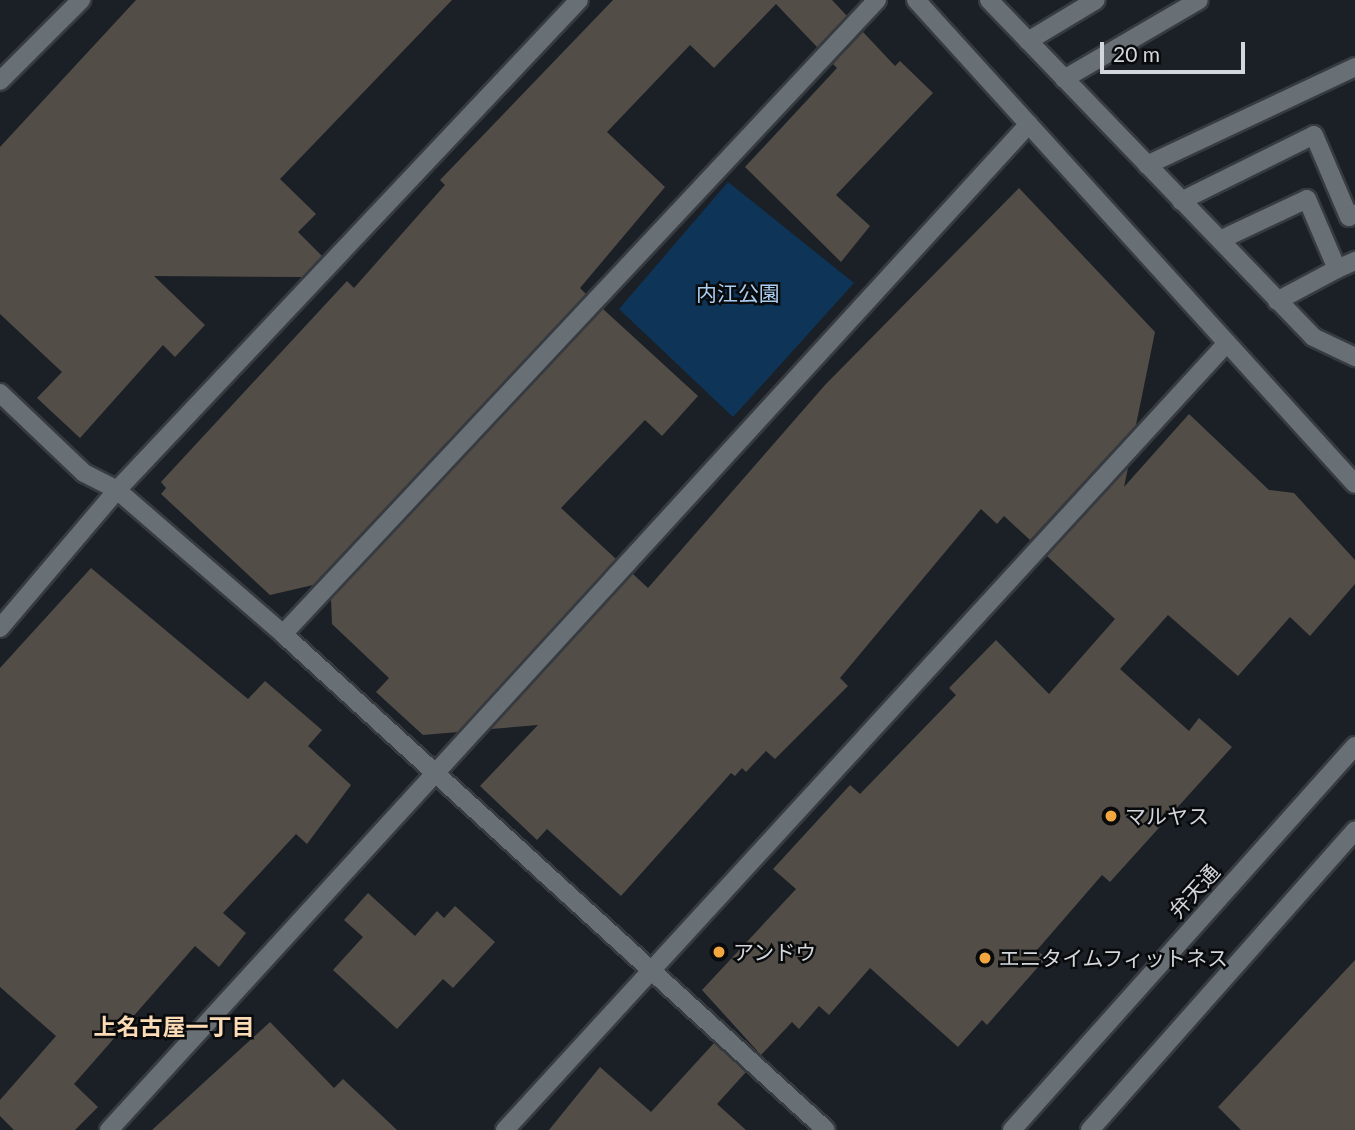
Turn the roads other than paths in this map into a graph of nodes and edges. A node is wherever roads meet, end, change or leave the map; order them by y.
1 (80, 0) edge
2 (579, 0) edge
3 (877, 0) edge
4 (916, 0) edge
5 (989, 0) edge
6 (1096, 0) edge
7 (1199, 0) edge
8 (1028, 41) junction
9 (1355, 66) edge
10 (1064, 79) junction
11 (0, 81) edge
12 (1029, 124) junction
13 (1147, 165) junction
14 (1181, 201) junction
15 (1355, 214) edge
16 (1220, 240) junction
17 (1355, 261) edge
18 (1338, 269) junction
19 (1278, 301) junction
20 (1227, 343) junction
21 (1355, 357) edge
22 (0, 393) edge
23 (1355, 484) edge
24 (117, 490) junction
25 (0, 628) edge
26 (283, 634) junction
27 (1355, 746) edge
28 (437, 774) junction
29 (1355, 830) edge
30 (651, 968) junction
31 (109, 1130) edge
32 (505, 1130) edge
33 (826, 1130) edge
34 (1012, 1130) edge
35 (1090, 1130) edge

1 - 11 street
2 - 24 street
3 - 26 street
4 - 12 street
5 - 8 street
6 - 8 street
7 - 10 street
8 - 10 street
9 - 13 street
10 - 13 street
12 - 20 street
12 - 28 street
13 - 14 street
14 - 15 street
14 - 16 street
16 - 18 street
16 - 19 street
17 - 18 street
18 - 19 street
19 - 21 street
20 - 23 street
20 - 30 street
22 - 24 street
24 - 25 street
24 - 26 street
26 - 28 street
27 - 34 street, 弁天通
28 - 30 street
28 - 31 street
29 - 35 street
30 - 32 street
30 - 33 street

